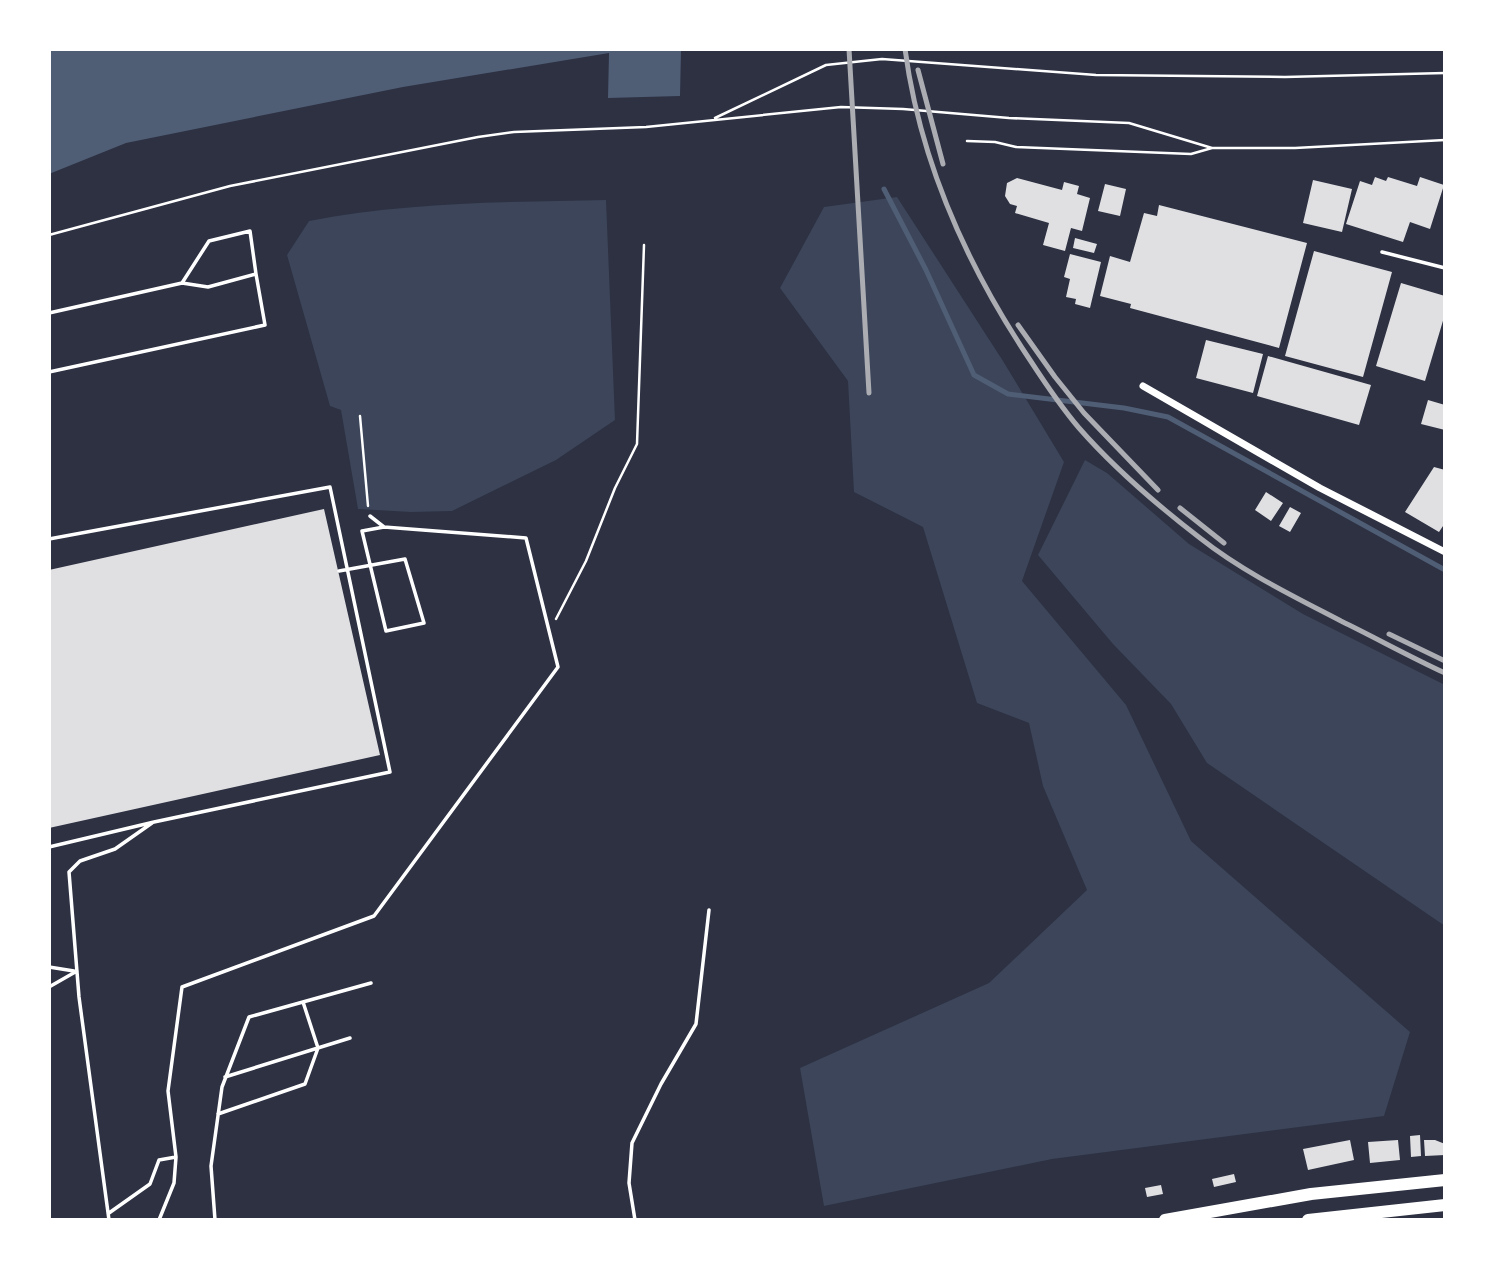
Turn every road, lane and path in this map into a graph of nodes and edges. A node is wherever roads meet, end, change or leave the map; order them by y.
1 (1445, 73) edge
2 (712, 120) junction
3 (967, 141) dead end
4 (1445, 141) edge
5 (1212, 148) junction
6 (49, 235) edge
7 (644, 245) dead end
8 (1382, 252) dead end
9 (1445, 268) edge
10 (256, 274) junction
11 (182, 283) junction
12 (49, 313) edge
13 (49, 372) edge
14 (1143, 386) dead end
15 (360, 416) dead end
16 (370, 516) joint
17 (384, 527) junction
18 (49, 539) edge
19 (1445, 552) edge
20 (339, 571) dead end
21 (549, 632) junction
22 (154, 822) junction
23 (49, 848) edge
24 (709, 910) dead end
25 (49, 967) edge
26 (76, 971) junction
27 (371, 983) dead end
28 (49, 987) edge
29 (303, 1002) junction
30 (350, 1038) dead end
31 (318, 1048) junction
32 (225, 1077) junction
33 (218, 1114) junction
34 (176, 1157) junction
35 (1445, 1180) edge
36 (1311, 1194) junction
37 (1445, 1205) edge
38 (108, 1213) junction
39 (109, 1220) edge
40 (159, 1220) edge
41 (215, 1220) edge
42 (635, 1220) edge
43 (1165, 1220) edge
44 (1312, 1220) edge

1 - 2 path
2 - 5 path
2 - 6 path
3 - 5 path
4 - 5 path
7 - 21 path
8 - 9 lane
10 - 11 lane
10 - 11 lane
10 - 13 lane
11 - 12 lane
14 - 19 street
15 - 16 path
16 - 17 lane
17 - 20 lane
17 - 21 lane
18 - 22 lane
21 - 34 lane
22 - 23 lane
22 - 26 lane
24 - 42 lane
25 - 26 lane
26 - 28 lane
26 - 38 lane
27 - 29 lane
29 - 31 lane
29 - 32 lane
30 - 31 lane
31 - 32 lane
31 - 33 lane
32 - 33 lane
33 - 41 lane
34 - 38 lane
34 - 40 lane
35 - 36 main road
36 - 43 main road
36 - 44 main road
37 - 44 main road
38 - 39 lane

